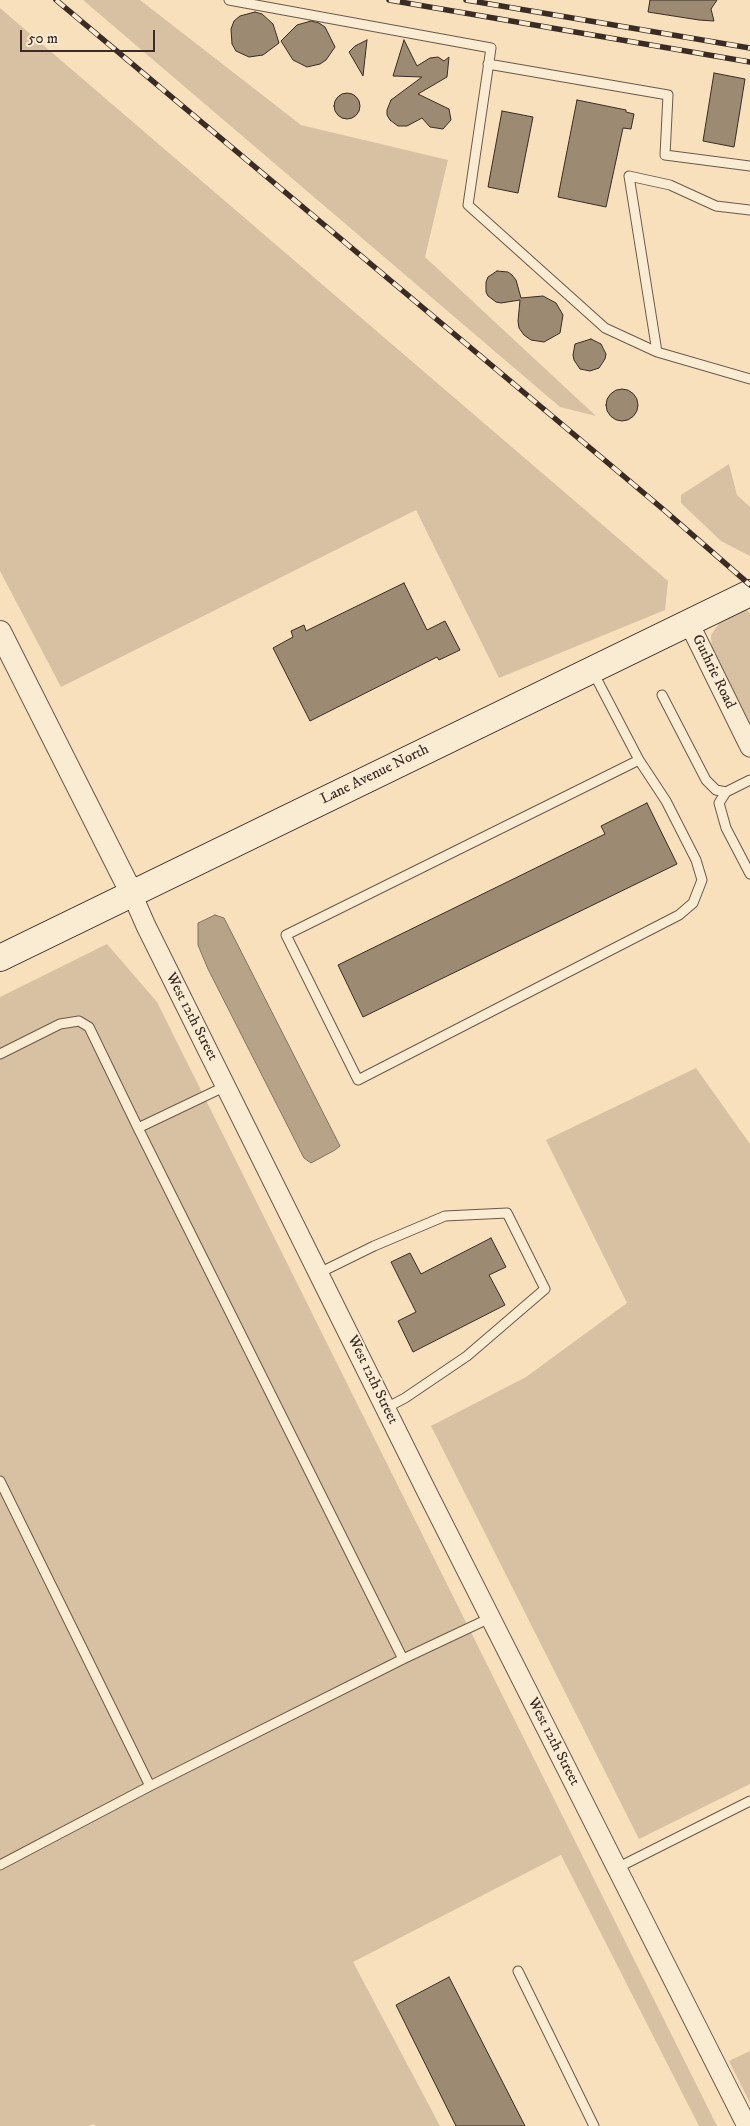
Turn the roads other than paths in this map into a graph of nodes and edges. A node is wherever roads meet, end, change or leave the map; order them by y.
1 (229, 0) edge
2 (488, 64) junction
3 (750, 166) edge
4 (750, 210) edge
5 (657, 352) junction
6 (750, 379) edge
7 (750, 593) edge
8 (689, 623) junction
9 (0, 632) edge
10 (592, 670) junction
11 (662, 695) dead end
12 (750, 747) edge
13 (639, 760) junction
14 (750, 780) edge
15 (726, 792) junction
16 (750, 874) edge
17 (132, 894) junction
18 (0, 958) edge
19 (0, 1054) edge
20 (226, 1086) junction
21 (138, 1128) junction
22 (319, 1273) junction
23 (386, 1408) junction
24 (0, 1481) edge
25 (490, 1618) junction
26 (403, 1659) junction
27 (150, 1786) junction
28 (750, 1801) edge
29 (0, 1865) edge
30 (616, 1868) junction
31 (518, 1971) dead end
32 (594, 2126) edge
33 (747, 2126) edge

1 - 2 lane
2 - 3 lane
2 - 5 lane
4 - 5 lane
5 - 6 lane
7 - 8 main road, Lane Avenue North
8 - 10 main road, Lane Avenue North
8 - 12 street, Guthrie Road
9 - 17 street, West 12th Street
10 - 13 lane
10 - 17 main road, Lane Avenue North
11 - 15 lane
13 - 13 lane
14 - 15 lane
15 - 16 lane
17 - 18 main road, Lane Avenue North
17 - 20 street, West 12th Street
19 - 21 lane
20 - 21 lane
20 - 22 street, West 12th Street
21 - 26 lane
22 - 23 street, West 12th Street
22 - 23 lane
23 - 25 street, West 12th Street
24 - 27 lane
25 - 26 lane
25 - 30 street, West 12th Street
26 - 27 lane
27 - 29 lane
28 - 30 lane
30 - 33 street, West 12th Street
31 - 32 lane

